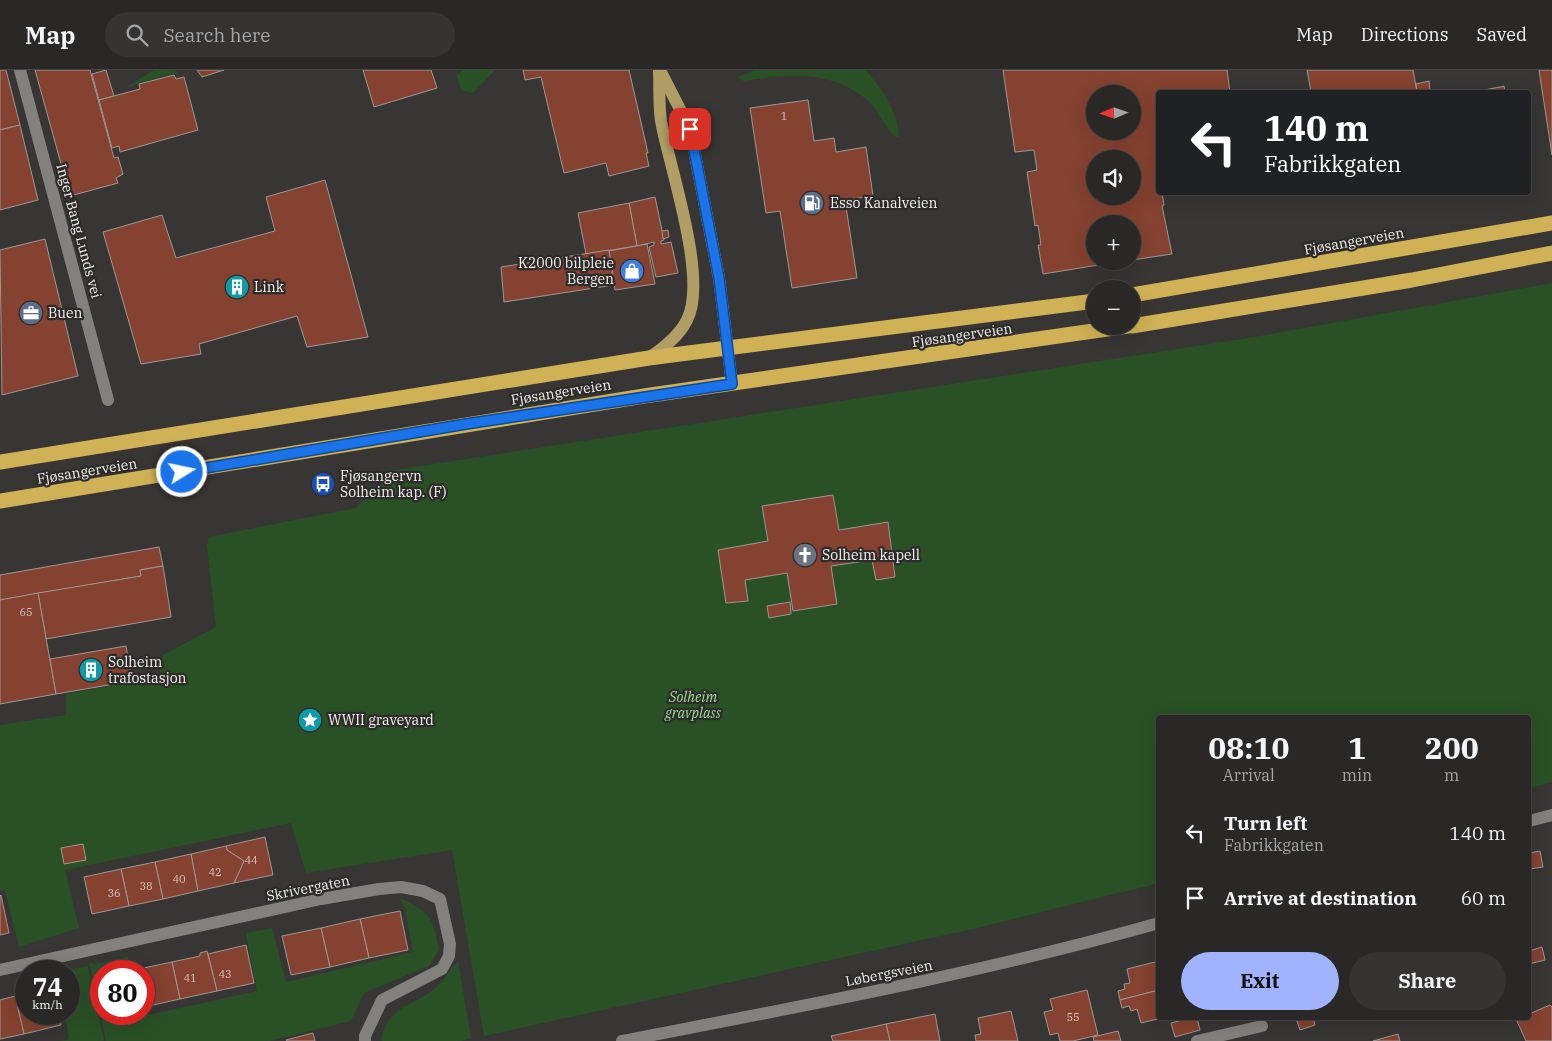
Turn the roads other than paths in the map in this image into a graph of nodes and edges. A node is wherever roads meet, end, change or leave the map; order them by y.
1 (20, 70) edge
2 (660, 70) edge
3 (1552, 223) edge
4 (1552, 253) edge
5 (1141, 293) edge
6 (1086, 302) edge
7 (1141, 325) edge
8 (1086, 332) edge
9 (727, 347) junction
10 (649, 358) junction
11 (732, 384) junction
12 (108, 400) dead end
13 (0, 462) edge
14 (0, 501) edge
15 (1552, 815) edge
16 (1531, 820) edge
17 (1156, 924) edge
18 (0, 970) edge
19 (1262, 1026) dead end
20 (365, 1041) edge
21 (622, 1041) edge
22 (1197, 1041) edge

1 - 12 street, Inger Bang Lunds vei
2 - 9 main road
2 - 10 main road
3 - 5 highway, Fjøsangerveien
4 - 7 highway
6 - 9 highway, Fjøsangerveien
8 - 11 highway, Fjøsangerveien
9 - 10 highway, Fjøsangerveien
9 - 11 main road
10 - 13 highway, Fjøsangerveien
11 - 14 highway, Fjøsangerveien
15 - 16 street
17 - 21 street, Løbergsveien
18 - 20 street, Skrivergaten
19 - 22 street

